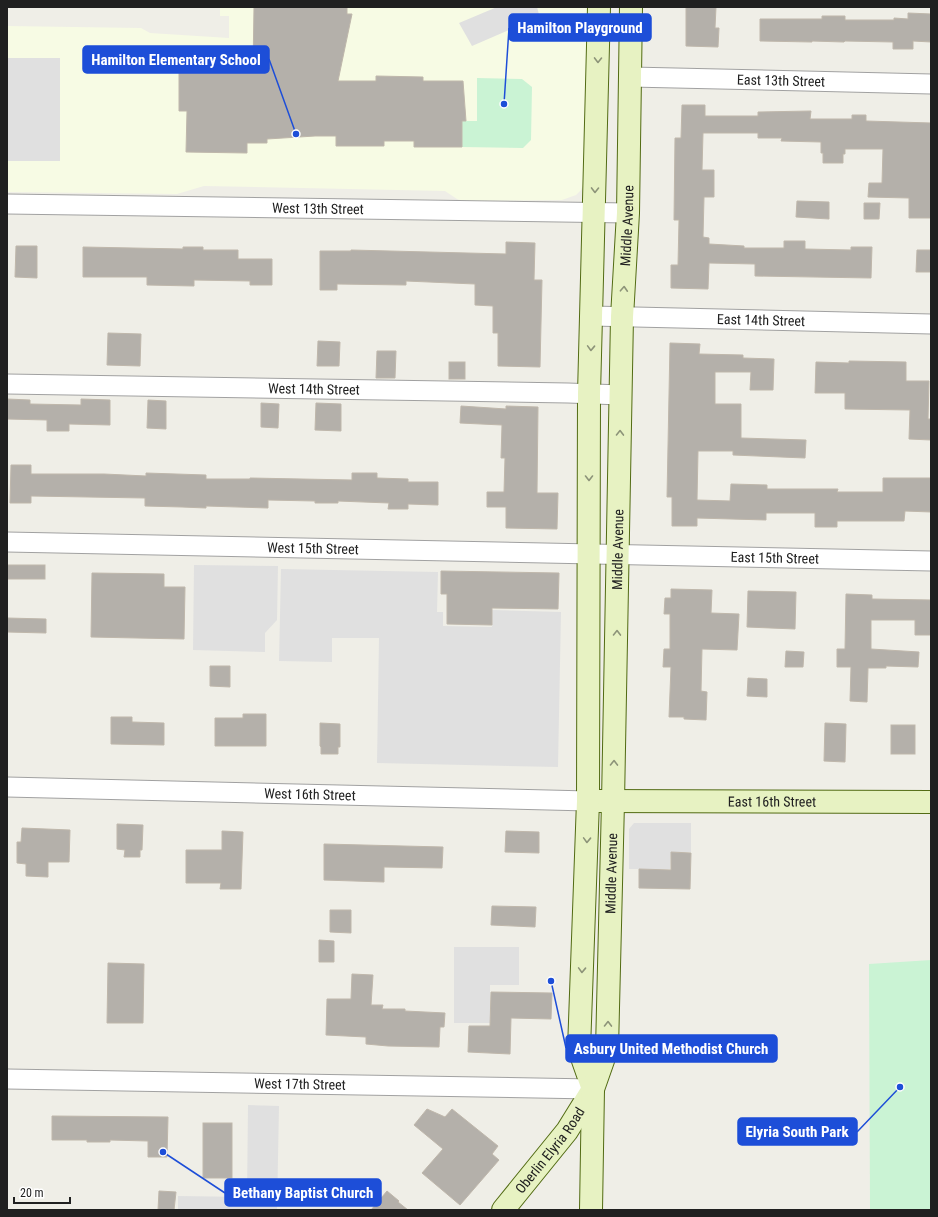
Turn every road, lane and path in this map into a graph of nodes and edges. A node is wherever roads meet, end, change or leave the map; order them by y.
1 (599, 7) edge
2 (631, 7) edge
3 (631, 77) junction
4 (931, 84) edge
5 (7, 204) edge
6 (594, 213) junction
7 (628, 214) junction
8 (592, 316) junction
9 (622, 317) junction
10 (931, 324) edge
11 (7, 384) edge
12 (590, 394) junction
13 (621, 395) junction
14 (7, 542) edge
15 (588, 554) junction
16 (618, 554) junction
17 (931, 561) edge
18 (7, 787) edge
19 (588, 801) junction
20 (613, 802) junction
21 (931, 802) edge
22 (7, 1079) edge
23 (593, 1089) junction
24 (503, 1210) edge
25 (591, 1210) edge

1 -> 6 main road, Middle Avenue
2 - 3 main road, Middle Avenue
3 - 4 street, East 13th Street
3 - 7 main road, Middle Avenue
5 - 6 street, West 13th Street
6 - 7 street, West 13th Street
6 - 8 main road, Middle Avenue
9 -> 7 main road, Middle Avenue
8 - 9 street, East 14th Street
8 -> 12 main road, Middle Avenue
9 - 10 street, East 14th Street
9 - 13 main road, Middle Avenue
11 - 12 street, West 14th Street
12 - 13 street, West 14th Street
12 -> 15 main road, Middle Avenue
16 -> 13 main road, Middle Avenue
14 - 15 street, West 15th Street
15 - 16 street, West 15th Street
15 - 19 main road, Middle Avenue
16 - 17 street, East 15th Street
20 -> 16 main road, Middle Avenue
18 - 19 street, West 16th Street
19 - 20 main road, West 16th Street
19 -> 23 main road, Middle Avenue
20 - 21 main road, East 16th Street
23 -> 20 main road, Middle Avenue
22 - 23 street, West 17th Street
23 - 24 main road, Oberlin Elyria Road
23 - 25 main road, Middle Avenue

